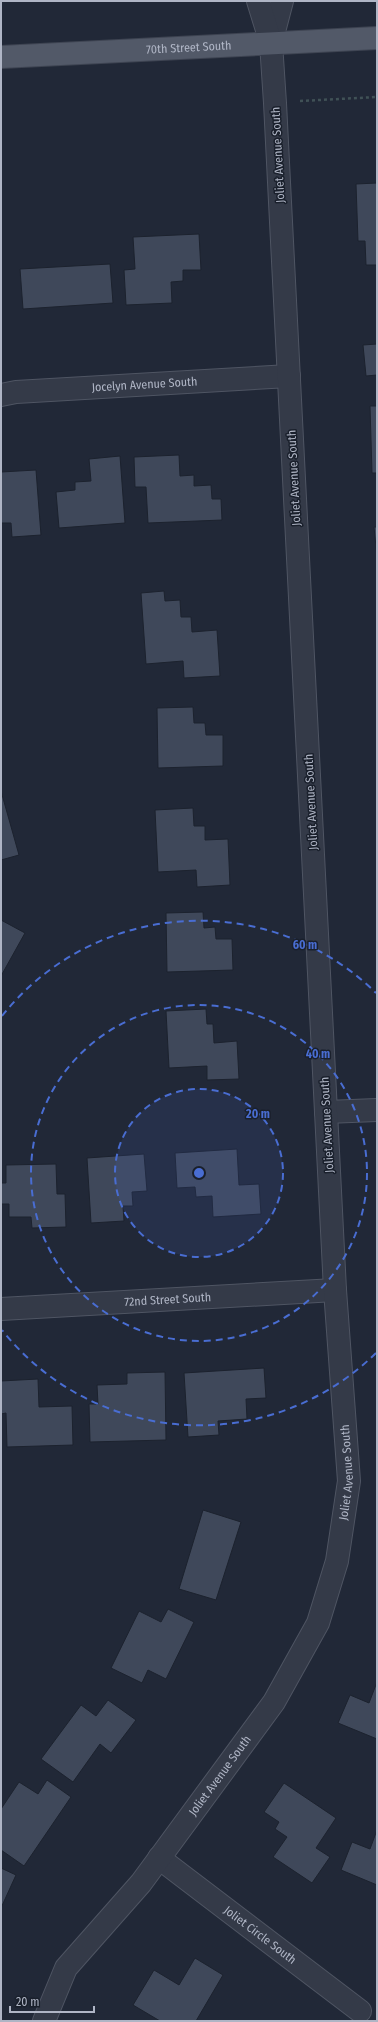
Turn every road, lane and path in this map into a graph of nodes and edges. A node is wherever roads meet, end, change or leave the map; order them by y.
1 (258, 1) edge
2 (282, 1) edge
3 (377, 38) edge
4 (271, 43) junction
5 (1, 57) edge
6 (377, 97) edge
7 (275, 103) junction
8 (289, 376) junction
9 (1, 395) edge
10 (377, 1110) edge
11 (326, 1112) junction
12 (335, 1290) junction
13 (1, 1309) edge
14 (159, 1858) junction
15 (360, 2011) dead end
16 (44, 2021) edge

1 - 4 street, Joliet Avenue South
2 - 4 street, Joliet Avenue South
3 - 4 main road, 70th Street South
4 - 5 main road, 70th Street South
4 - 7 street, Joliet Avenue South
6 - 7 path
7 - 8 street, Joliet Avenue South
8 - 9 street, Jocelyn Avenue South
8 - 11 street, Joliet Avenue South
10 - 11 street
11 - 12 street, Joliet Avenue South
12 - 13 street, 72nd Street South
12 - 14 street, Joliet Avenue South
14 - 15 street, Joliet Circle South
14 - 16 street, Joliet Avenue South

